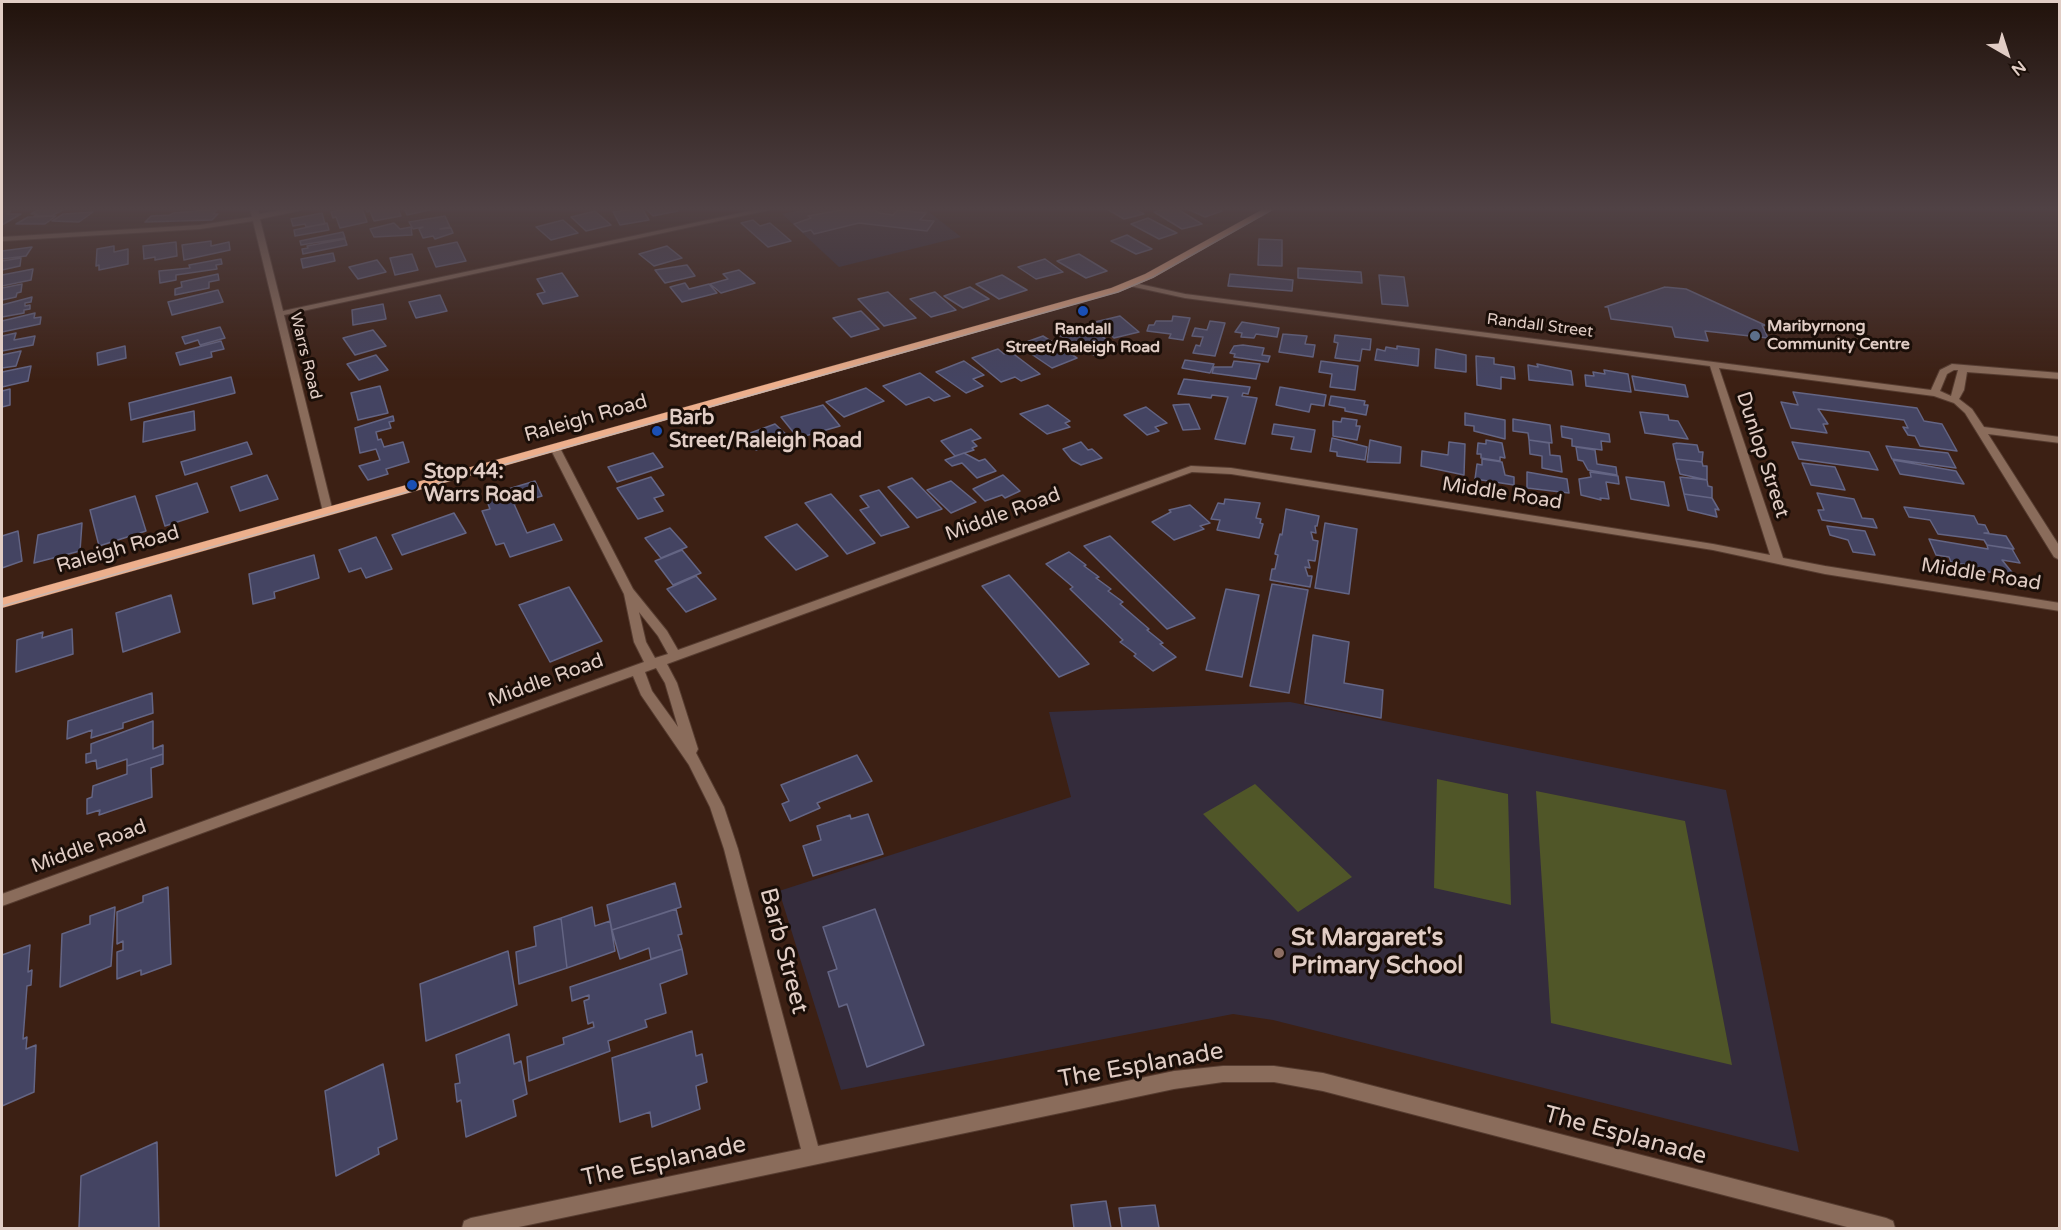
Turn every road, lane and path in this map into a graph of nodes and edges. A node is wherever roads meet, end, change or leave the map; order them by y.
1 (267, 265) edge
2 (506, 265) edge
3 (1167, 265) edge
4 (1133, 284) junction
5 (279, 314) junction
6 (1713, 363) junction
7 (1974, 368) junction
8 (2060, 376) edge
9 (1944, 396) junction
10 (1982, 430) junction
11 (2060, 440) edge
12 (555, 448) junction
13 (328, 512) junction
14 (2060, 557) edge
15 (1777, 558) junction
16 (628, 591) junction
17 (2, 603) edge
18 (2060, 607) edge
19 (675, 655) junction
20 (655, 662) junction
21 (637, 669) junction
22 (695, 762) junction
23 (2, 900) edge
24 (812, 1157) junction
25 (471, 1228) edge
26 (1886, 1228) edge

1 - 5 street, Warrs Road
2 - 5 street
3 - 4 main road, Raleigh Road
4 - 6 street, Randall Street
4 - 12 main road, Raleigh Road
5 - 13 street, Warrs Road
6 - 9 street, Randall Street
6 - 15 street, Dunlop Street
7 - 8 street
7 - 9 street
7 - 9 street
9 - 10 street
10 - 11 street
10 - 14 street
12 - 13 main road, Raleigh Road
12 - 16 street, Barb Street
13 - 17 main road, Raleigh Road
15 - 18 street, Middle Road
15 - 19 street, Middle Road
16 - 19 street, Barb Street
16 - 20 street, Barb Street
19 - 20 street, Middle Road
20 - 21 street, Middle Road
20 - 22 street, Barb Street
21 - 22 street, Barb Street
21 - 23 street, Middle Road
22 - 24 street, Barb Street
24 - 25 street, The Esplanade
24 - 26 street, The Esplanade

